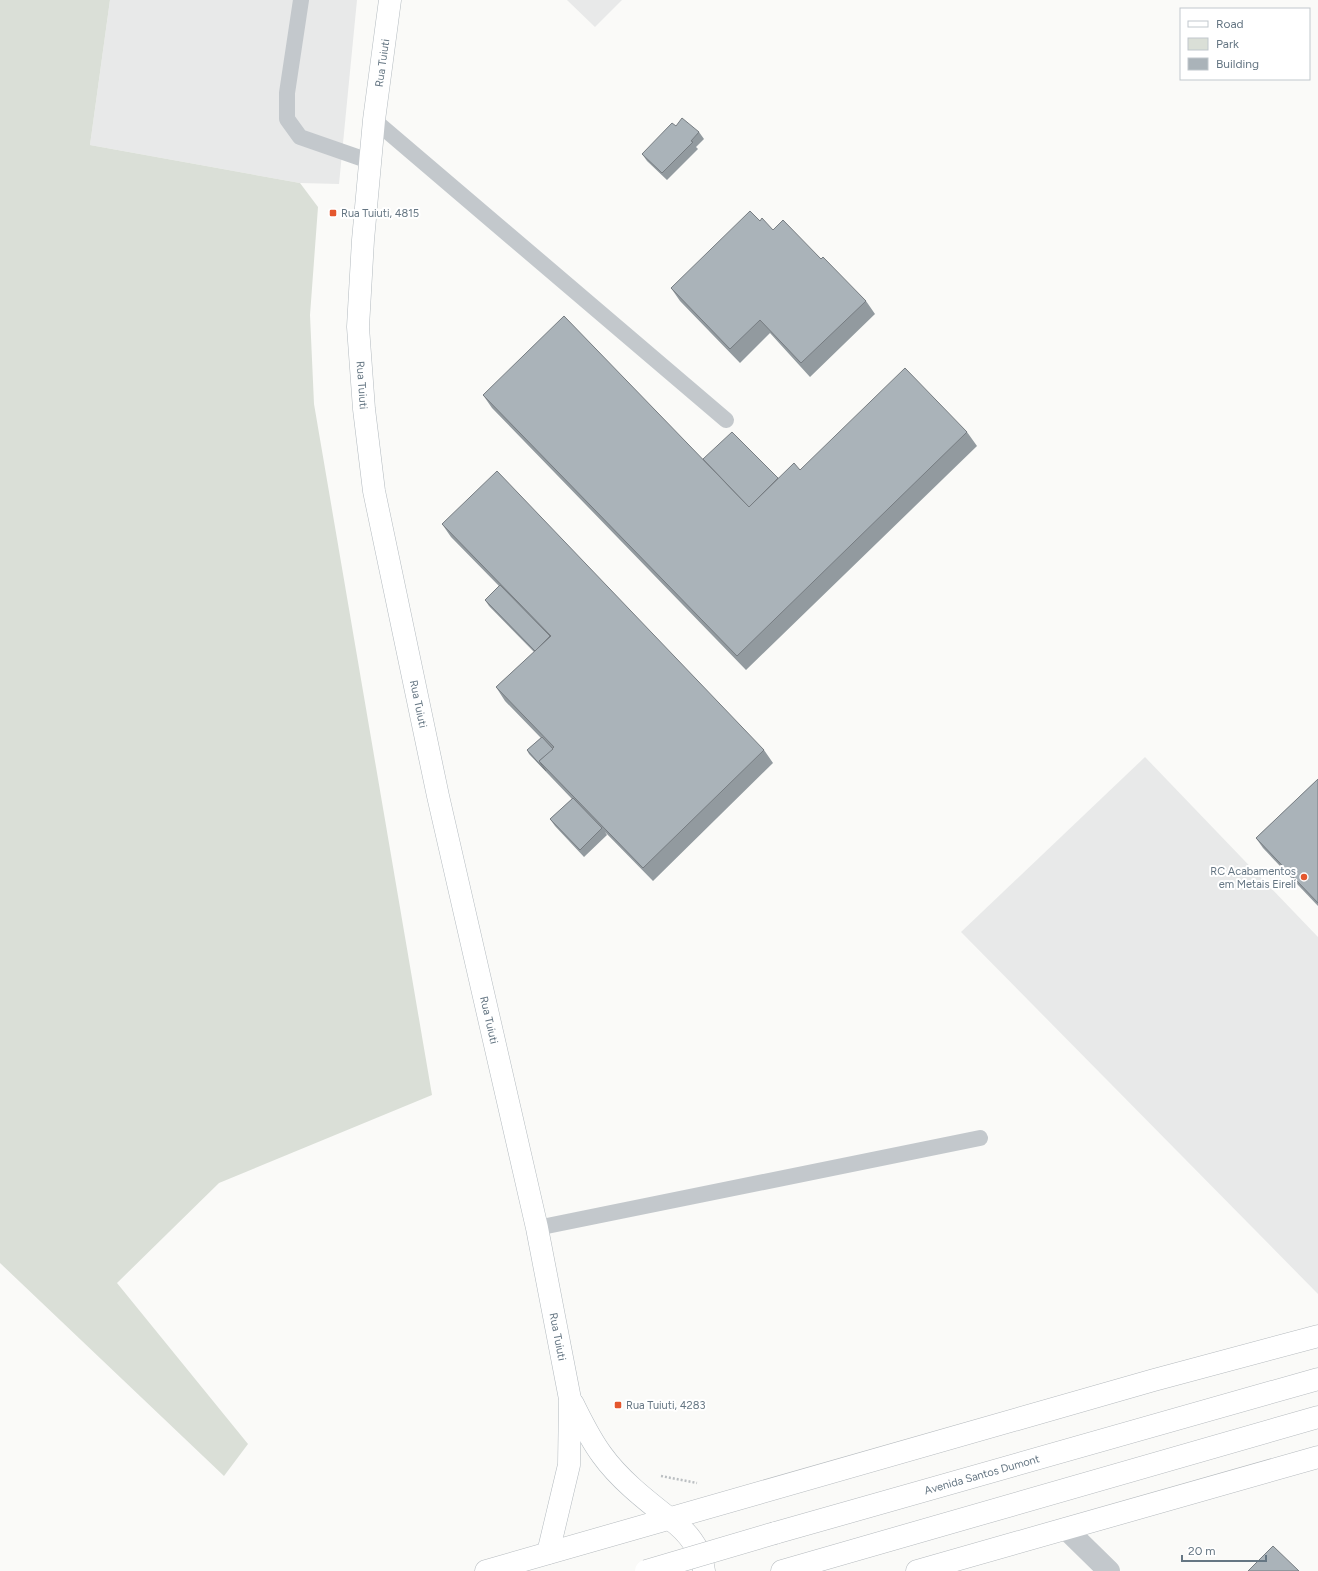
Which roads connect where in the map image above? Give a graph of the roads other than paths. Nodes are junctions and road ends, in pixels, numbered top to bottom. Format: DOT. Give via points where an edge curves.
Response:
graph roads {
  1 [pos="301,0"];
  2 [pos="390,0"];
  3 [pos="374,120"];
  4 [pos="370,161"];
  5 [pos="726,420"];
  6 [pos="980,1138"];
  7 [pos="537,1228"];
  8 [pos="1318,1336"];
  9 [pos="1318,1379"];
  10 [pos="570,1399"];
  11 [pos="1318,1417"];
  12 [pos="1318,1457"];
  13 [pos="670,1518"];
  14 [pos="1066,1529"];
  15 [pos="545,1562"];
  16 [pos="784,1570"];
  17 [pos="486,1571"];
  18 [pos="646,1571"];
  19 [pos="704,1571"];
  20 [pos="917,1571"];
  21 [pos="1109,1571"];
  1 -- 4 [label="lane" via="288,93 288,119 300,137"];
  2 -- 3 [label="main road, Rua Tuiuti"];
  3 -- 4 [label="main road, Rua Tuiuti"];
  3 -- 5 [label="lane"];
  4 -- 7 [label="main road, Rua Tuiuti" via="358,327 374,492 438,796"];
  6 -- 7 [label="lane"];
  7 -- 10 [label="main road, Rua Tuiuti"];
  8 -- 13 [label="main road"];
  9 -- 18 [label="main road, Avenida Santos Dumont, bridge"];
  10 -- 13 [label="main road, Rua Tuiuti" via="603,1457 639,1495"];
  10 -- 15 [label="main road, Rua Tuiuti" via="569,1465"];
  11 -- 16 [label="main road"];
  12 -- 14 [label="main road"];
  13 -- 15 [label="main road"];
  13 -- 19 [label="main road, Rua Tuiuti" via="695,1544"];
  14 -- 20 [label="main road"];
  14 -- 21 [label="street"];
  15 -- 17 [label="main road"];
}
